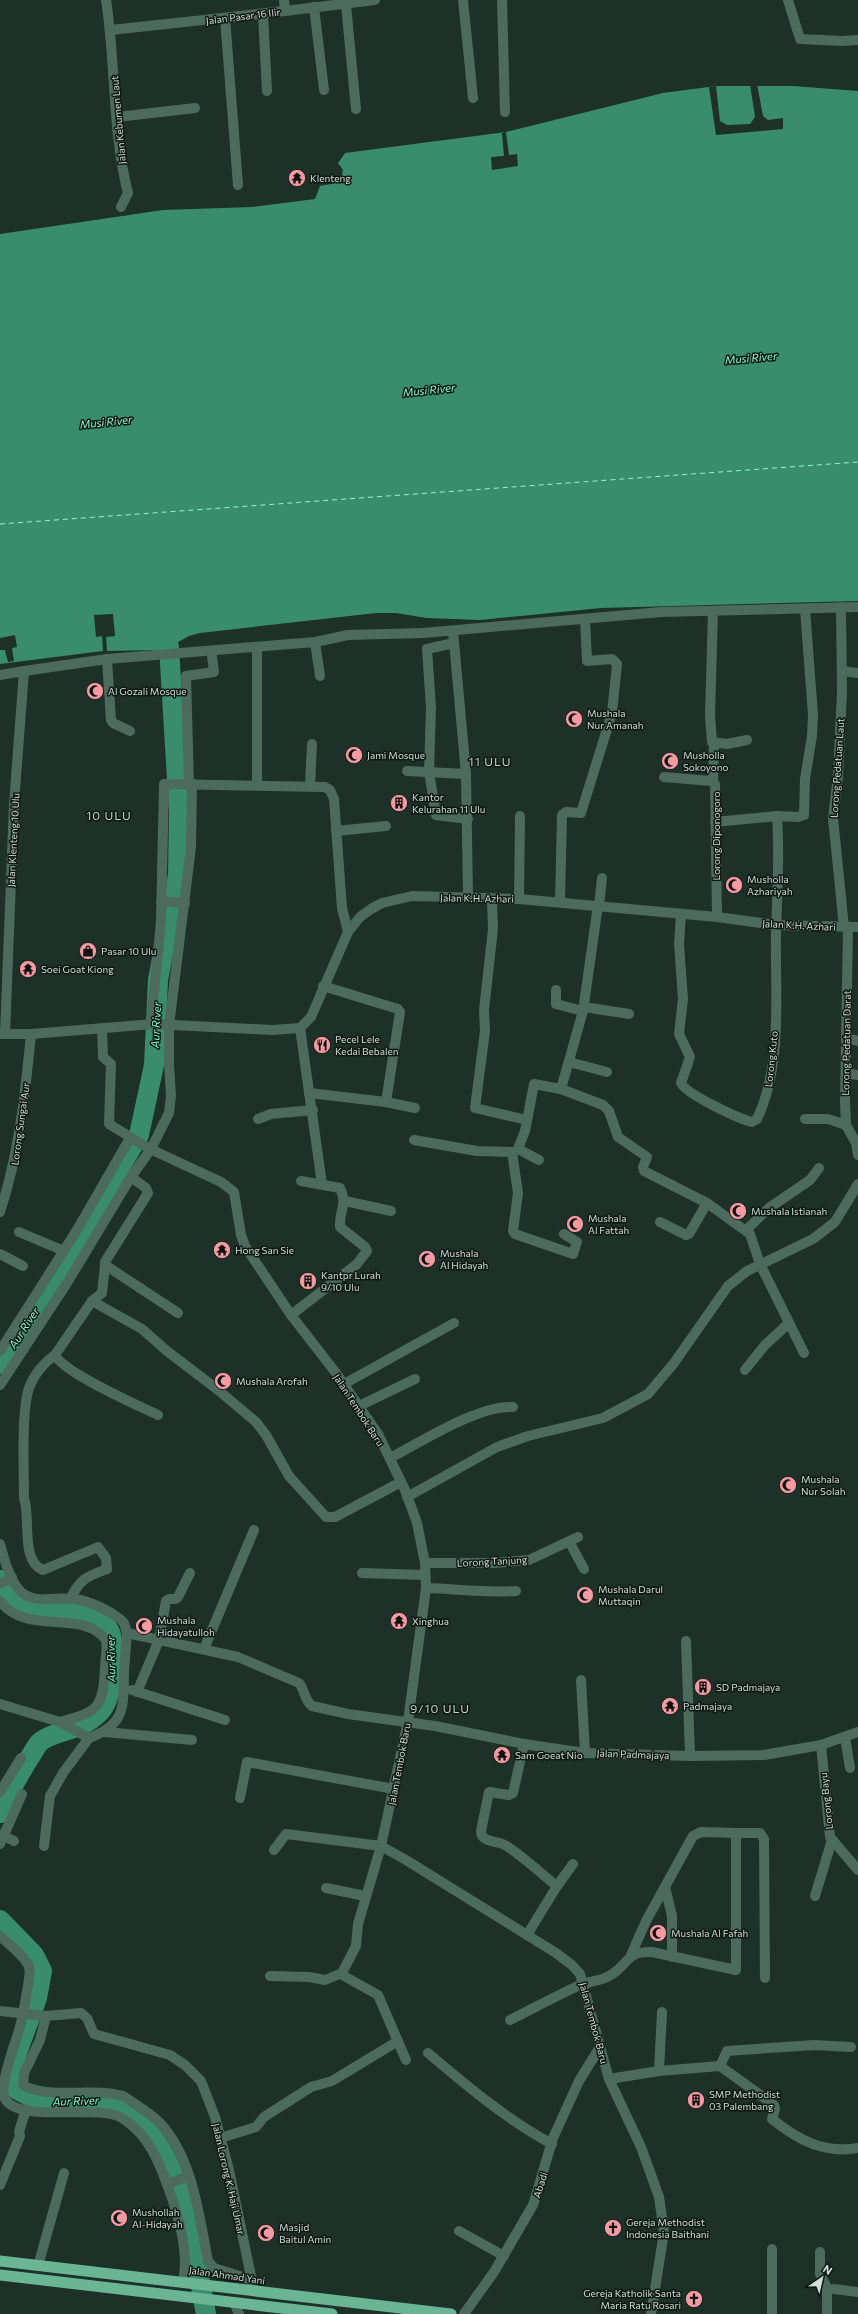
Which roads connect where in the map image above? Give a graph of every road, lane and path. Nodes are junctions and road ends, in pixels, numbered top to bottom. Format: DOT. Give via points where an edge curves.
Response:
graph roads {
  1 [pos="106,0"];
  2 [pos="284,0"];
  3 [pos="375,0"];
  4 [pos="463,0"];
  5 [pos="502,0"];
  6 [pos="788,0"];
  7 [pos="346,5"];
  8 [pos="314,7"];
  9 [pos="285,10"];
  10 [pos="263,14"];
  11 [pos="225,18"];
  12 [pos="111,30"];
  13 [pos="858,40"];
  14 [pos="324,90"];
  15 [pos="267,91"];
  16 [pos="473,98"];
  17 [pos="195,108"];
  18 [pos="356,109"];
  19 [pos="505,112"];
  20 [pos="117,116"];
  21 [pos="238,185"];
  22 [pos="121,207"];
  23 [pos="841,607"];
  24 [pos="858,607"];
  25 [pos="805,609"];
  26 [pos="713,612"];
  27 [pos="585,619"];
  28 [pos="453,631"];
  29 [pos="315,642"];
  30 [pos="454,643"];
  31 [pos="257,651"];
  32 [pos="212,656"];
  33 [pos="107,660"];
  34 [pos="24,671"];
  35 [pos="842,671"];
  36 [pos="858,673"];
  37 [pos="0,676"];
  38 [pos="320,676"];
  39 [pos="130,731"];
  40 [pos="747,740"];
  41 [pos="312,744"];
  42 [pos="714,744"];
  43 [pos="407,771"];
  44 [pos="434,772"];
  45 [pos="466,774"];
  46 [pos="664,777"];
  47 [pos="713,781"];
  48 [pos="188,783"];
  49 [pos="257,785"];
  50 [pos="310,786"];
  51 [pos="520,816"];
  52 [pos="777,816"];
  53 [pos="468,819"];
  54 [pos="715,822"];
  55 [pos="386,826"];
  56 [pos="336,831"];
  57 [pos="602,878"];
  58 [pos="468,897"];
  59 [pos="519,899"];
  60 [pos="492,900"];
  61 [pos="163,901"];
  62 [pos="560,902"];
  63 [pos="183,903"];
  64 [pos="598,906"];
  65 [pos="681,914"];
  66 [pos="717,917"];
  67 [pos="776,925"];
  68 [pos="850,927"];
  69 [pos="348,932"];
  70 [pos="323,986"];
  71 [pos="556,990"];
  72 [pos="847,1003"];
  73 [pos="858,1004"];
  74 [pos="584,1009"];
  75 [pos="630,1014"];
  76 [pos="152,1024"];
  77 [pos="168,1026"];
  78 [pos="300,1028"];
  79 [pos="102,1029"];
  80 [pos="3,1034"];
  81 [pos="31,1034"];
  82 [pos="846,1038"];
  83 [pos="858,1041"];
  84 [pos="569,1062"];
  85 [pos="607,1072"];
  86 [pos="846,1072"];
  87 [pos="858,1075"];
  88 [pos="561,1089"];
  89 [pos="309,1093"];
  90 [pos="386,1102"];
  91 [pos="415,1108"];
  92 [pos="313,1110"];
  93 [pos="258,1119"];
  94 [pos="804,1119"];
  95 [pos="527,1120"];
  96 [pos="846,1125"];
  97 [pos="131,1139"];
  98 [pos="414,1140"];
  99 [pos="150,1148"];
  100 [pos="515,1150"];
  101 [pos="858,1155"];
  102 [pos="538,1160"];
  103 [pos="819,1168"];
  104 [pos="131,1177"];
  105 [pos="300,1181"];
  106 [pos="322,1184"];
  107 [pos="858,1184"];
  108 [pos="345,1201"];
  109 [pos="707,1203"];
  110 [pos="391,1211"];
  111 [pos="0,1212"];
  112 [pos="660,1222"];
  113 [pos="746,1230"];
  114 [pos="19,1232"];
  115 [pos="564,1234"];
  116 [pos="64,1251"];
  117 [pos="0,1254"];
  118 [pos="761,1264"];
  119 [pos="105,1265"];
  120 [pos="22,1266"];
  121 [pos="92,1301"];
  122 [pos="178,1313"];
  123 [pos="294,1313"];
  124 [pos="789,1322"];
  125 [pos="454,1323"];
  126 [pos="0,1351"];
  127 [pos="804,1353"];
  128 [pos="55,1355"];
  129 [pos="745,1370"];
  130 [pos="415,1379"];
  131 [pos="347,1382"];
  132 [pos="0,1385"];
  133 [pos="359,1406"];
  134 [pos="513,1407"];
  135 [pos="158,1415"];
  136 [pos="390,1458"];
  137 [pos="401,1482"];
  138 [pos="407,1497"];
  139 [pos="254,1530"];
  140 [pos="0,1544"];
  141 [pos="424,1563"];
  142 [pos="584,1569"];
  143 [pos="190,1573"];
  144 [pos="362,1573"];
  145 [pos="425,1575"];
  146 [pos="7,1580"];
  147 [pos="426,1588"];
  148 [pos="516,1591"];
  149 [pos="70,1599"];
  150 [pos="0,1601"];
  151 [pos="127,1633"];
  152 [pos="159,1640"];
  153 [pos="686,1641"];
  154 [pos="204,1649"];
  155 [pos="581,1680"];
  156 [pos="125,1688"];
  157 [pos="137,1692"];
  158 [pos="0,1704"];
  159 [pos="225,1720"];
  160 [pos="408,1722"];
  161 [pos="62,1723"];
  162 [pos="105,1732"];
  163 [pos="858,1732"];
  164 [pos="85,1736"];
  165 [pos="844,1737"];
  166 [pos="192,1740"];
  167 [pos="524,1744"];
  168 [pos="821,1745"];
  169 [pos="584,1753"];
  170 [pos="690,1756"];
  171 [pos="21,1758"];
  172 [pos="850,1768"];
  173 [pos="394,1789"];
  174 [pos="0,1792"];
  175 [pos="22,1794"];
  176 [pos="240,1798"];
  177 [pos="736,1833"];
  178 [pos="1,1838"];
  179 [pos="832,1840"];
  180 [pos="14,1841"];
  181 [pos="44,1846"];
  182 [pos="381,1846"];
  183 [pos="274,1850"];
  184 [pos="573,1864"];
  185 [pos="858,1870"];
  186 [pos="557,1886"];
  187 [pos="665,1887"];
  188 [pos="326,1888"];
  189 [pos="365,1896"];
  190 [pos="816,1896"];
  191 [pos="527,1935"];
  192 [pos="0,1936"];
  193 [pos="631,1955"];
  194 [pos="672,1958"];
  195 [pos="342,1973"];
  196 [pos="270,1976"];
  197 [pos="765,1978"];
  198 [pos="584,1984"];
  199 [pos="0,2011"];
  200 [pos="662,2012"];
  201 [pos="24,2015"];
  202 [pos="44,2016"];
  203 [pos="510,2020"];
  204 [pos="398,2041"];
  205 [pos="600,2047"];
  206 [pos="851,2047"];
  207 [pos="428,2052"];
  208 [pos="406,2060"];
  209 [pos="720,2066"];
  210 [pos="659,2071"];
  211 [pos="609,2079"];
  212 [pos="26,2110"];
  213 [pos="220,2138"];
  214 [pos="552,2144"];
  215 [pos="858,2148"];
  216 [pos="64,2173"];
  217 [pos="187,2176"];
  218 [pos="170,2183"];
  219 [pos="0,2185"];
  220 [pos="459,2231"];
  221 [pos="772,2249"];
  222 [pos="820,2252"];
  223 [pos="504,2256"];
  224 [pos="0,2261"];
  225 [pos="38,2266"];
  226 [pos="0,2275"];
  227 [pos="184,2281"];
  228 [pos="253,2285"];
  229 [pos="834,2289"];
  230 [pos="858,2292"];
  231 [pos="229,2301"];
  232 [pos="240,2314"];
  233 [pos="332,2314"];
  234 [pos="451,2314"];
  235 [pos="464,2314"];
  236 [pos="651,2314"];
  237 [pos="772,2314"];
  238 [pos="827,2314"];
  1 -- 12 [label="street, Jalan Kebumen Laut"];
  2 -- 9 [label="street"];
  3 -- 7 [label="street, Jalan Pasar 16 Ilir"];
  4 -- 16 [label="street"];
  5 -- 19 [label="street"];
  6 -- 13 [label="street" via="800,39"];
  7 -- 8 [label="street, Jalan Pasar 16 Ilir"];
  7 -- 18 [label="street"];
  8 -- 9 [label="street, Jalan Pasar 16 Ilir"];
  8 -- 14 [label="street"];
  9 -- 10 [label="street, Jalan Pasar 16 Ilir"];
  10 -- 11 [label="street, Jalan Pasar 16 Ilir"];
  10 -- 15 [label="street"];
  11 -- 12 [label="street, Jalan Pasar 16 Ilir"];
  11 -- 21 [label="street"];
  12 -- 20 [label="street, Jalan Kebumen Laut"];
  17 -- 20 [label="street"];
  20 -- 22 [label="street, Jalan Kebumen Laut" via="121,165 128,193"];
  23 -- 24 [label="street"];
  23 -- 25 [label="street"];
  23 -- 35 [label="street, Lorong Pedatuan Laut"];
  25 -- 26 [label="street"];
  25 -- 52 [label="street" via="813,715 804,810 802,817"];
  26 -- 27 [label="street" via="662,612"];
  26 -- 42 [label="street" via="710,716 711,739"];
  27 -- 28 [label="street"];
  27 -- 62 [label="street" via="587,661 612,659 616,664 613,706 581,813 566,812 562,815"];
  28 -- 29 [label="street" via="348,635"];
  28 -- 30 [label="street"];
  29 -- 33 [label="street"];
  29 -- 38 [label="street"];
  30 -- 44 [label="street" via="426,649 432,708"];
  30 -- 45 [label="street"];
  31 -- 49 [label="street"];
  32 -- 48 [label="street" via="214,672 186,676"];
  33 -- 34 [label="street"];
  33 -- 39 [label="street" via="111,720"];
  34 -- 37 [label="street"];
  34 -- 80 [label="street, Jalan Klenteng 10 Ulu" via="14,804"];
  35 -- 36 [label="street"];
  35 -- 68 [label="street, Lorong Pedatuan Laut" via="838,776 833,818"];
  40 -- 42 [label="street"];
  41 -- 50 [label="street"];
  42 -- 47 [label="street"];
  43 -- 44 [label="street"];
  44 -- 45 [label="street"];
  44 -- 53 [label="street" via="436,815"];
  45 -- 53 [label="street"];
  46 -- 47 [label="street, Lorong Diponogoro"];
  47 -- 54 [label="street, Lorong Diponogoro"];
  48 -- 49 [label="street"];
  48 -- 61 [label="street" via="162,786"];
  48 -- 63 [label="street" via="191,847"];
  49 -- 50 [label="street"];
  50 -- 56 [label="street" via="330,790 334,799"];
  51 -- 59 [label="street"];
  52 -- 54 [label="street"];
  52 -- 67 [label="street" via="780,856"];
  53 -- 58 [label="street"];
  54 -- 66 [label="street, Lorong Diponogoro"];
  55 -- 56 [label="street"];
  56 -- 69 [label="street" via="342,908"];
  57 -- 64 [label="street"];
  58 -- 60 [label="street, Jalan K.H. Azhari"];
  58 -- 69 [label="street, Jalan K.H. Azhari" via="448,899 412,896 382,903 360,917"];
  59 -- 60 [label="street, Jalan K.H. Azhari"];
  59 -- 62 [label="street, Jalan K.H. Azhari"];
  60 -- 95 [label="street" via="493,929 484,1010 485,1031 475,1108"];
  61 -- 63 [label="street"];
  61 -- 76 [label="street"];
  62 -- 64 [label="street, Jalan K.H. Azhari"];
  63 -- 77 [label="street"];
  64 -- 65 [label="street, Jalan K.H. Azhari"];
  64 -- 74 [label="street"];
  65 -- 66 [label="street, Jalan K.H. Azhari"];
  65 -- 67 [label="street, Lorong Kuto" via="679,944 683,999 679,1034 690,1056 682,1086 702,1099 752,1122 757,1119 770,1085 774,1033"];
  66 -- 67 [label="street, Jalan K.H. Azhari"];
  67 -- 68 [label="street, Jalan K.H. Azhari"];
  68 -- 72 [label="street, Lorong Pedatuan Darat"];
  69 -- 70 [label="street, Jalan K.H. Azhari"];
  70 -- 78 [label="street, Jalan K.H. Azhari" via="310,1017"];
  70 -- 90 [label="street" via="394,1007 400,1012"];
  71 -- 74 [label="street" via="556,1004"];
  72 -- 73 [label="street"];
  72 -- 82 [label="street, Lorong Pedatuan Darat"];
  74 -- 75 [label="street"];
  74 -- 84 [label="street"];
  76 -- 77 [label="street"];
  76 -- 79 [label="street"];
  77 -- 78 [label="street" via="272,1030"];
  77 -- 99 [label="street" via="171,1103 169,1113"];
  78 -- 89 [label="street"];
  79 -- 81 [label="street"];
  79 -- 97 [label="street" via="103,1057 111,1064 109,1124"];
  80 -- 81 [label="street"];
  81 -- 111 [label="street, Lorong Sungai Aur" via="24,1107 16,1155"];
  82 -- 83 [label="street"];
  82 -- 86 [label="street, Lorong Pedatuan Darat"];
  84 -- 85 [label="street"];
  84 -- 88 [label="street"];
  86 -- 87 [label="street"];
  86 -- 96 [label="street, Lorong Pedatuan Darat"];
  88 -- 95 [label="street" via="534,1084"];
  88 -- 109 [label="street" via="607,1108 618,1138 647,1158 644,1171"];
  89 -- 90 [label="street"];
  89 -- 92 [label="street"];
  90 -- 91 [label="street"];
  92 -- 93 [label="street" via="270,1114"];
  92 -- 106 [label="street"];
  94 -- 96 [label="street" via="828,1119"];
  95 -- 100 [label="street"];
  96 -- 101 [label="street, Lorong Pedatuan Darat" via="855,1139"];
  97 -- 99 [label="street"];
  97 -- 116 [label="street"];
  98 -- 100 [label="street" via="477,1151"];
  99 -- 104 [label="street"];
  99 -- 123 [label="street, Jalan Tembok Baru" via="221,1182 234,1192 245,1246"];
  100 -- 102 [label="street"];
  100 -- 115 [label="street" via="518,1193 514,1233 573,1254 577,1242"];
  103 -- 113 [label="street" via="810,1180 769,1208"];
  104 -- 119 [label="street" via="146,1188 148,1193"];
  104 -- 132 [label="street" via="67,1283"];
  105 -- 106 [label="street"];
  106 -- 108 [label="street" via="340,1188"];
  107 -- 118 [label="street" via="835,1222 813,1239"];
  108 -- 110 [label="street"];
  108 -- 123 [label="street" via="340,1227 365,1246 367,1254"];
  109 -- 112 [label="street" via="689,1234 686,1235"];
  109 -- 113 [label="street"];
  113 -- 118 [label="street" via="754,1240"];
  114 -- 116 [label="street"];
  116 -- 126 [label="street"];
  117 -- 120 [label="street"];
  118 -- 124 [label="street"];
  118 -- 138 [label="street" via="728,1286 674,1363 648,1394 603,1418 528,1436 497,1447"];
  119 -- 121 [label="street" via="102,1293"];
  119 -- 122 [label="street"];
  121 -- 128 [label="street"];
  121 -- 137 [label="street" via="142,1329 167,1352 256,1422 289,1476 326,1518"];
  123 -- 131 [label="street, Jalan Tembok Baru"];
  124 -- 127 [label="street"];
  124 -- 129 [label="street" via="765,1345"];
  125 -- 131 [label="street"];
  128 -- 135 [label="street" via="58,1360 85,1378"];
  128 -- 149 [label="street" via="43,1364 29,1387 25,1415 24,1498 28,1508 27,1547 39,1569 43,1570 98,1547 106,1558 107,1570 85,1577"];
  130 -- 133 [label="street"];
  131 -- 133 [label="street, Jalan Tembok Baru"];
  133 -- 136 [label="street, Jalan Tembok Baru"];
  134 -- 136 [label="street" via="485,1411"];
  136 -- 137 [label="street, Jalan Tembok Baru"];
  137 -- 138 [label="street, Jalan Tembok Baru"];
  138 -- 141 [label="street, Jalan Tembok Baru" via="416,1523"];
  139 -- 154 [label="street"];
  140 -- 146 [label="street"];
  141 -- 142 [label="street, Lorong Tanjung" via="529,1560 574,1540"];
  141 -- 145 [label="street, Jalan Tembok Baru"];
  143 -- 152 [label="street" via="178,1597 169,1598 166,1602"];
  144 -- 145 [label="street"];
  145 -- 147 [label="street, Jalan Tembok Baru"];
  146 -- 149 [label="street" via="34,1598"];
  147 -- 148 [label="street" via="476,1589 486,1593"];
  147 -- 160 [label="street, Jalan Tembok Baru"];
  149 -- 151 [label="street" via="83,1601 114,1614 124,1623"];
  150 -- 161 [label="street" via="16,1615 35,1622 82,1625 97,1631 106,1640 102,1697 95,1708 87,1714"];
  151 -- 152 [label="street, Jalan Padmajaya"];
  151 -- 156 [label="street"];
  152 -- 154 [label="street, Jalan Padmajaya"];
  152 -- 157 [label="street"];
  153 -- 170 [label="street"];
  154 -- 160 [label="street, Jalan Padmajaya" via="255,1663 298,1683 312,1706"];
  155 -- 169 [label="street"];
  156 -- 157 [label="street"];
  156 -- 162 [label="street" via="123,1706 117,1719"];
  157 -- 159 [label="street"];
  158 -- 161 [label="street"];
  160 -- 167 [label="street, Jalan Padmajaya"];
  160 -- 173 [label="street, Jalan Tembok Baru"];
  161 -- 164 [label="street"];
  162 -- 164 [label="street"];
  162 -- 166 [label="street"];
  163 -- 165 [label="street, Jalan Padmajaya"];
  164 -- 181 [label="street" via="50,1796"];
  165 -- 168 [label="street, Jalan Padmajaya"];
  165 -- 172 [label="street"];
  167 -- 169 [label="street, Jalan Padmajaya"];
  167 -- 186 [label="street" via="513,1793 509,1795 489,1792 481,1836 484,1840 504,1845"];
  168 -- 170 [label="street, Jalan Padmajaya" via="764,1755"];
  168 -- 179 [label="street, Lorong Bayu"];
  169 -- 170 [label="street, Jalan Padmajaya"];
  171 -- 174 [label="street"];
  173 -- 176 [label="street" via="247,1762"];
  173 -- 182 [label="street, Jalan Tembok Baru"];
  175 -- 178 [label="street"];
  177 -- 187 [label="street" via="696,1834"];
  177 -- 194 [label="street" via="736,1970"];
  177 -- 197 [label="street" via="760,1833 764,1839"];
  178 -- 180 [label="street"];
  179 -- 185 [label="street, Lorong Bayu"];
  179 -- 190 [label="street"];
  182 -- 183 [label="street" via="286,1834"];
  182 -- 189 [label="street"];
  182 -- 191 [label="street, Jalan Tembok Baru"];
  184 -- 186 [label="street"];
  186 -- 191 [label="street"];
  187 -- 193 [label="street"];
  187 -- 194 [label="street" via="672,1916"];
  188 -- 189 [label="street"];
  189 -- 195 [label="street" via="356,1946"];
  191 -- 198 [label="street, Jalan Tembok Baru" via="572,1965"];
  192 -- 201 [label="street" via="28,1966 30,1974"];
  193 -- 194 [label="street" via="652,1952"];
  193 -- 198 [label="street" via="620,1969 608,1977"];
  195 -- 196 [label="street" via="325,1980"];
  195 -- 204 [label="street" via="378,1995"];
  198 -- 203 [label="street"];
  198 -- 205 [label="street, Jalan Tembok Baru"];
  199 -- 201 [label="street"];
  200 -- 210 [label="street"];
  201 -- 202 [label="street"];
  201 -- 212 [label="street" via="7,2068 3,2093 7,2101"];
  202 -- 213 [label="street, Jalan Lorong K. Haji Umar" via="81,2013 85,2015 94,2034 155,2050 185,2065 200,2081"];
  202 -- 217 [label="street" via="40,2040 24,2073 23,2085 50,2091 101,2091 123,2096 159,2122 168,2132 177,2146"];
  204 -- 208 [label="street"];
  204 -- 213 [label="street" via="332,2081 311,2087 264,2117 256,2127"];
  205 -- 211 [label="street, Jalan Tembok Baru"];
  205 -- 214 [label="street, Abadi" via="579,2081"];
  206 -- 209 [label="street" via="814,2045 727,2051"];
  207 -- 214 [label="street" via="520,2127"];
  209 -- 210 [label="street"];
  209 -- 215 [label="street" via="774,2105 772,2118 799,2138 825,2149"];
  210 -- 211 [label="street"];
  211 -- 236 [label="street, Jalan Tembok Baru" via="641,2147 659,2197 663,2217 664,2232"];
  212 -- 218 [label="street" via="47,2114 105,2112 121,2117 150,2145"];
  212 -- 219 [label="street" via="20,2136"];
  213 -- 228 [label="street, Jalan Lorong K. Haji Umar"];
  214 -- 223 [label="street, Abadi" via="533,2205"];
  216 -- 225 [label="street"];
  217 -- 218 [label="street"];
  217 -- 228 [label="street" via="208,2261 214,2268"];
  218 -- 227 [label="street" via="184,2249"];
  220 -- 223 [label="street"];
  221 -- 237 [label="street"];
  222 -- 238 [label="street" via="820,2274 827,2288"];
  223 -- 235 [label="street, Abadi"];
  224 -- 225 [label="highway, Jalan Ahmad Yani"];
  225 -- 227 [label="highway, Jalan Ahmad Yani"];
  226 -- 231 [label="highway"];
  227 -- 228 [label="highway, Jalan Ahmad Yani"];
  228 -- 234 [label="highway, Jalan Ahmad Yani"];
  229 -- 230 [label="street"];
  231 -- 232 [label="street"];
  231 -- 233 [label="highway"];
}
